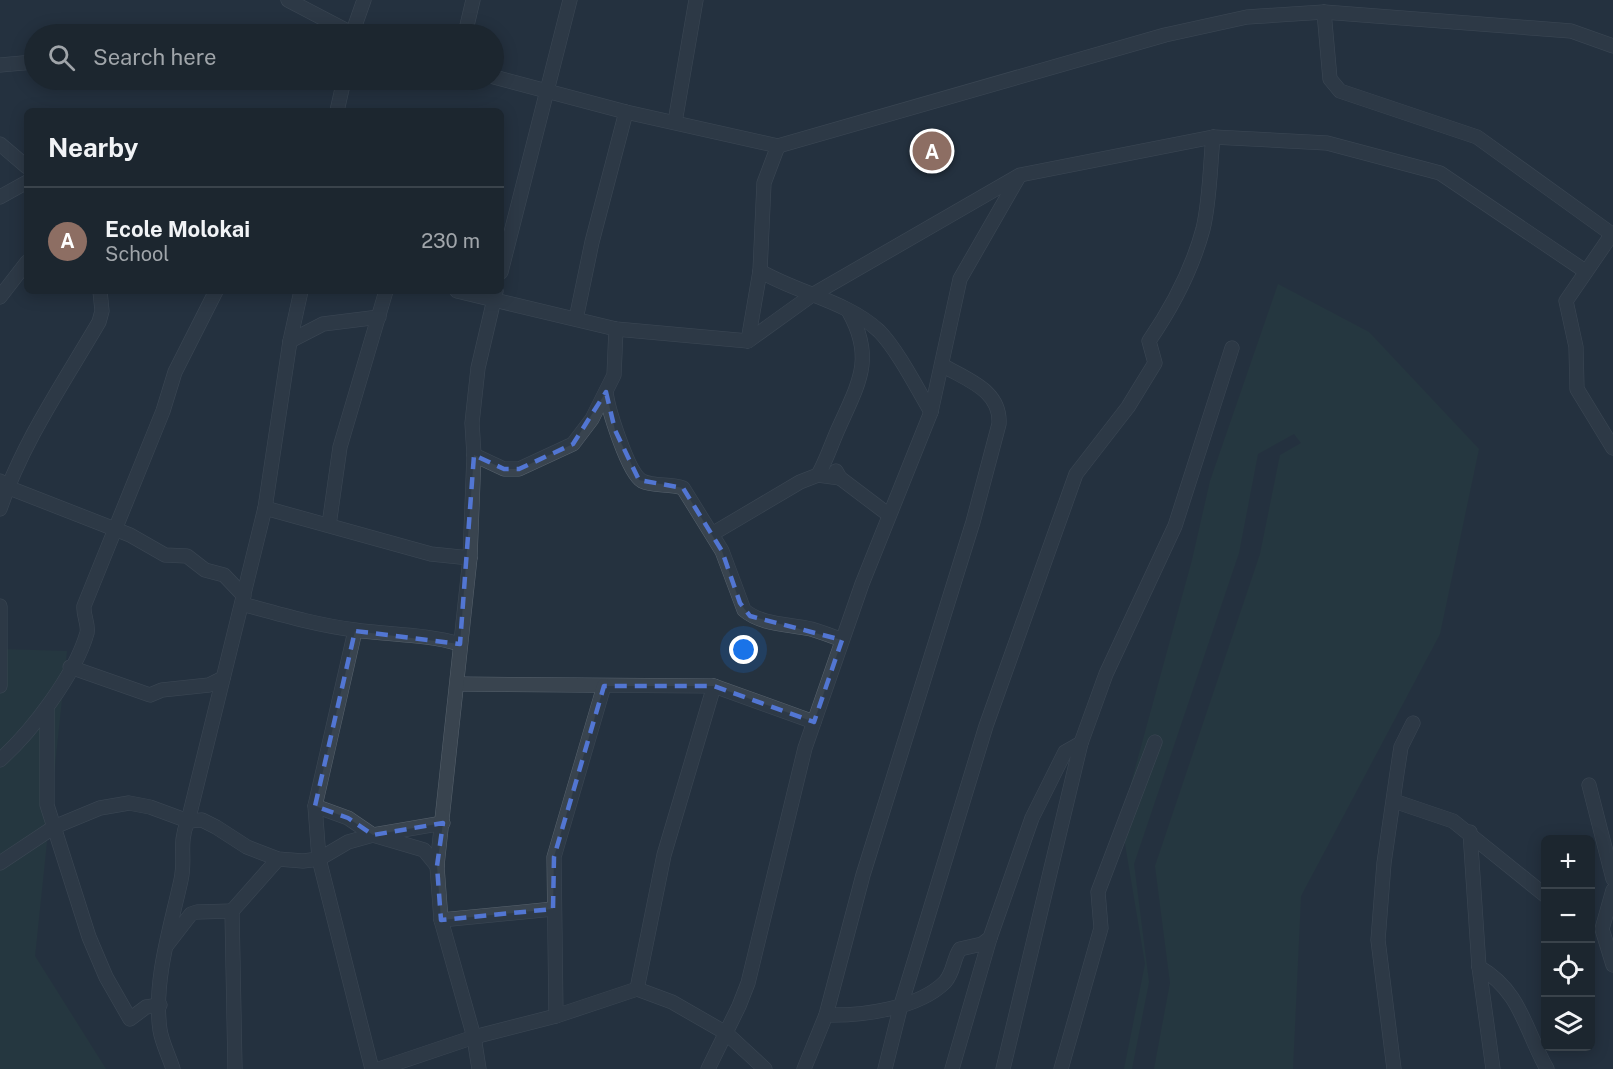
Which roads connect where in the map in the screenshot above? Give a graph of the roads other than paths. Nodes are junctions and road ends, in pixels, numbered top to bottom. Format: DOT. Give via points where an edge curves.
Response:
graph roads {
  1 [pos="288,0"];
  2 [pos="364,0"];
  3 [pos="473,0"];
  4 [pos="570,0"];
  5 [pos="696,0"];
  6 [pos="1324,12"];
  7 [pos="333,24"];
  8 [pos="356,24"];
  9 [pos="467,24"];
  10 [pos="1613,46"];
  11 [pos="24,63"];
  12 [pos="0,64"];
  13 [pos="504,80"];
  14 [pos="342,90"];
  15 [pos="545,92"];
  16 [pos="338,108"];
  17 [pos="626,112"];
  18 [pos="675,122"];
  19 [pos="1213,137"];
  20 [pos="0,144"];
  21 [pos="778,146"];
  22 [pos="24,164"];
  23 [pos="1020,175"];
  24 [pos="24,184"];
  25 [pos="0,197"];
  26 [pos="1613,235"];
  27 [pos="504,260"];
  28 [pos="24,266"];
  29 [pos="1585,271"];
  30 [pos="760,272"];
  31 [pos="100,294"];
  32 [pos="214,294"];
  33 [pos="300,294"];
  34 [pos="385,294"];
  35 [pos="480,294"];
  36 [pos="812,295"];
  37 [pos="495,296"];
  38 [pos="0,297"];
  39 [pos="849,312"];
  40 [pos="379,317"];
  41 [pos="576,319"];
  42 [pos="616,329"];
  43 [pos="290,341"];
  44 [pos="748,341"];
  45 [pos="1232,348"];
  46 [pos="942,365"];
  47 [pos="606,392"];
  48 [pos="931,412"];
  49 [pos="1613,448"];
  50 [pos="830,454"];
  51 [pos="474,455"];
  52 [pos="818,475"];
  53 [pos="840,478"];
  54 [pos="4,484"];
  55 [pos="265,508"];
  56 [pos="0,509"];
  57 [pos="889,515"];
  58 [pos="329,525"];
  59 [pos="114,531"];
  60 [pos="712,534"];
  61 [pos="470,558"];
  62 [pos="243,600"];
  63 [pos="0,606"];
  64 [pos="355,631"];
  65 [pos="842,640"];
  66 [pos="460,644"];
  67 [pos="70,667"];
  68 [pos="223,678"];
  69 [pos="458,684"];
  70 [pos="0,686"];
  71 [pos="604,686"];
  72 [pos="714,686"];
  73 [pos="47,710"];
  74 [pos="814,722"];
  75 [pos="1413,723"];
  76 [pos="1155,742"];
  77 [pos="1081,743"];
  78 [pos="0,760"];
  79 [pos="1589,785"];
  80 [pos="1394,801"];
  81 [pos="315,806"];
  82 [pos="188,821"];
  83 [pos="443,823"];
  84 [pos="54,827"];
  85 [pos="1470,832"];
  86 [pos="373,835"];
  87 [pos="279,859"];
  88 [pos="319,859"];
  89 [pos="0,863"];
  90 [pos="437,866"];
  91 [pos="1613,879"];
  92 [pos="1613,890"];
  93 [pos="1541,893"];
  94 [pos="553,909"];
  95 [pos="232,911"];
  96 [pos="441,920"];
  97 [pos="1596,926"];
  98 [pos="990,938"];
  99 [pos="164,949"];
  100 [pos="1613,965"];
  101 [pos="1479,967"];
  102 [pos="637,989"];
  103 [pos="160,1005"];
  104 [pos="901,1005"];
  105 [pos="826,1015"];
  106 [pos="556,1016"];
  107 [pos="726,1033"];
  108 [pos="474,1037"];
  109 [pos="173,1069"];
  110 [pos="234,1069"];
  111 [pos="372,1069"];
  112 [pos="379,1069"];
  113 [pos="479,1069"];
  114 [pos="708,1069"];
  115 [pos="765,1069"];
  116 [pos="804,1069"];
  117 [pos="885,1069"];
  118 [pos="952,1069"];
  119 [pos="1003,1069"];
  120 [pos="1061,1069"];
  121 [pos="1394,1069"];
  122 [pos="1493,1069"];
  123 [pos="1547,1069"];
  1 -- 7 [label="street"];
  2 -- 8 [label="street"];
  3 -- 9 [label="street"];
  4 -- 15 [label="street"];
  5 -- 18 [label="street"];
  6 -- 10 [label="street" via="1571,31"];
  6 -- 21 [label="street" via="1247,17 1166,35"];
  6 -- 26 [label="street" via="1330,79 1340,91 1477,137"];
  11 -- 12 [label="street"];
  13 -- 15 [label="street"];
  14 -- 16 [label="street"];
  15 -- 17 [label="street"];
  15 -- 27 [label="street"];
  17 -- 18 [label="street"];
  17 -- 41 [label="street"];
  18 -- 21 [label="street"];
  19 -- 23 [label="street"];
  19 -- 29 [label="street" via="1327,143 1440,173"];
  19 -- 104 [label="street" via="1203,228 1190,270 1171,309 1149,341 1155,363 1076,474 986,726"];
  20 -- 22 [label="street"];
  21 -- 30 [label="street" via="764,183"];
  23 -- 36 [label="street"];
  23 -- 46 [label="street" via="960,279"];
  24 -- 25 [label="street"];
  26 -- 29 [label="street"];
  28 -- 38 [label="street"];
  29 -- 49 [label="street" via="1566,302 1576,347 1576,385"];
  30 -- 36 [label="street"];
  30 -- 44 [label="street"];
  31 -- 54 [label="street" via="99,322"];
  32 -- 59 [label="street" via="175,372"];
  33 -- 43 [label="street"];
  34 -- 40 [label="street"];
  35 -- 37 [label="street"];
  36 -- 39 [label="street"];
  36 -- 44 [label="street"];
  37 -- 41 [label="street"];
  37 -- 51 [label="street" via="478,368 472,423"];
  39 -- 48 [label="street" via="880,332"];
  39 -- 50 [label="street" via="861,336 864,362"];
  40 -- 43 [label="street" via="323,324"];
  40 -- 58 [label="street" via="340,447"];
  41 -- 42 [label="street"];
  42 -- 44 [label="street"];
  42 -- 47 [label="street" via="616,364"];
  43 -- 55 [label="street"];
  45 -- 77 [label="street" via="1175,526 1106,674"];
  46 -- 48 [label="street"];
  46 -- 105 [label="street" via="983,388 996,401 999,424 973,522 863,875"];
  47 -- 51 [label="street" via="573,444 526,466 504,469"];
  47 -- 60 [label="street" via="615,430 638,477 648,483 683,488"];
  48 -- 57 [label="street"];
  50 -- 52 [label="street"];
  50 -- 53 [label="street"];
  51 -- 61 [label="street"];
  52 -- 53 [label="street"];
  52 -- 60 [label="street" via="770,498"];
  53 -- 57 [label="street"];
  54 -- 56 [label="street"];
  54 -- 59 [label="street"];
  55 -- 58 [label="street"];
  55 -- 62 [label="street"];
  57 -- 65 [label="street"];
  58 -- 61 [label="street" via="431,554"];
  59 -- 62 [label="street" via="130,535 165,555 187,556 205,570 224,575"];
  59 -- 67 [label="street" via="84,606 87,632"];
  60 -- 65 [label="street" via="727,561 740,603 750,616"];
  61 -- 66 [label="street"];
  62 -- 64 [label="street" via="301,621"];
  62 -- 68 [label="street"];
  63 -- 70 [label="street"];
  64 -- 66 [label="street" via="414,634"];
  64 -- 81 [label="street"];
  65 -- 74 [label="street"];
  66 -- 69 [label="street"];
  67 -- 68 [label="street" via="150,695 209,685"];
  67 -- 73 [label="street"];
  68 -- 82 [label="street"];
  69 -- 71 [label="street"];
  69 -- 83 [label="street"];
  71 -- 72 [label="street"];
  71 -- 94 [label="street" via="554,857"];
  72 -- 74 [label="street"];
  72 -- 102 [label="street" via="664,855"];
  73 -- 78 [label="street"];
  73 -- 84 [label="street" via="47,798"];
  74 -- 107 [label="street" via="748,983"];
  75 -- 80 [label="street" via="1401,747"];
  76 -- 120 [label="street" via="1098,892 1101,928"];
  77 -- 98 [label="street" via="1065,752 1032,818"];
  77 -- 119 [label="street"];
  79 -- 91 [label="street"];
  80 -- 85 [label="street" via="1453,821"];
  80 -- 121 [label="street" via="1377,940"];
  81 -- 86 [label="street" via="348,818"];
  81 -- 88 [label="street"];
  82 -- 84 [label="street" via="129,803 100,808"];
  82 -- 87 [label="street" via="202,820 247,847"];
  82 -- 99 [label="street" via="181,845 181,879"];
  83 -- 86 [label="street"];
  83 -- 90 [label="street"];
  84 -- 89 [label="street"];
  84 -- 103 [label="street" via="89,937 127,1016 131,1020 146,1007"];
  85 -- 93 [label="street"];
  85 -- 101 [label="street"];
  86 -- 88 [label="street" via="348,842"];
  86 -- 90 [label="street" via="424,850"];
  87 -- 88 [label="street"];
  87 -- 95 [label="street"];
  88 -- 111 [label="street"];
  90 -- 96 [label="street"];
  92 -- 97 [label="street"];
  94 -- 96 [label="street"];
  94 -- 106 [label="street"];
  95 -- 99 [label="street" via="191,914"];
  95 -- 110 [label="street"];
  96 -- 108 [label="street"];
  97 -- 100 [label="street"];
  98 -- 104 [label="street" via="960,949 944,982 928,994"];
  98 -- 118 [label="street"];
  99 -- 103 [label="street"];
  101 -- 122 [label="street"];
  101 -- 123 [label="street" via="1512,994"];
  102 -- 106 [label="street"];
  102 -- 107 [label="street" via="672,1002"];
  103 -- 109 [label="street" via="161,1032"];
  104 -- 105 [label="street" via="855,1016"];
  104 -- 117 [label="street"];
  105 -- 116 [label="street"];
  106 -- 108 [label="street"];
  107 -- 114 [label="street"];
  107 -- 115 [label="street"];
  108 -- 112 [label="street"];
  108 -- 113 [label="street"];
}
